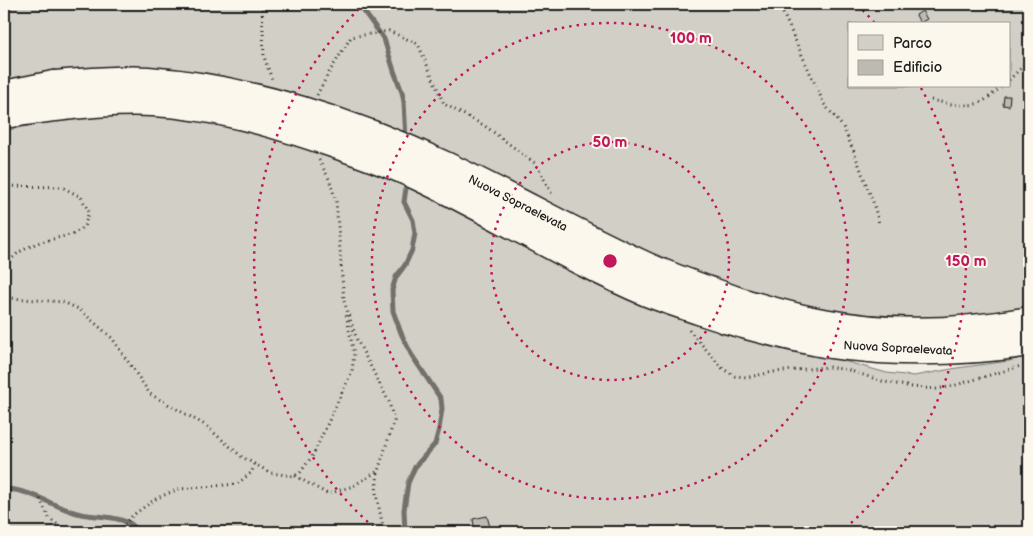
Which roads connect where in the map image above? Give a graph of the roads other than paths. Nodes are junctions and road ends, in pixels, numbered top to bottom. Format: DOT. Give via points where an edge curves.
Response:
graph roads {
  1 [pos="4,95"];
  2 [pos="54,96"];
  3 [pos="4,114"];
  4 [pos="730,309"];
  5 [pos="1029,321"];
  6 [pos="1029,342"];
  1 -- 2 [label="highway, Nuova Sopraelevata"];
  2 -- 3 [label="highway, Nuova Sopraelevata"];
  2 -- 4 [label="highway, Nuova Sopraelevata, bridge" via="99,82 147,81 222,91 330,120 444,165 562,226 687,284"];
  4 -- 5 [label="highway, Nuova Sopraelevata" via="765,310 852,328 922,332"];
  4 -- 6 [label="highway, Nuova Sopraelevata" via="760,329 853,347 960,350"];
}
